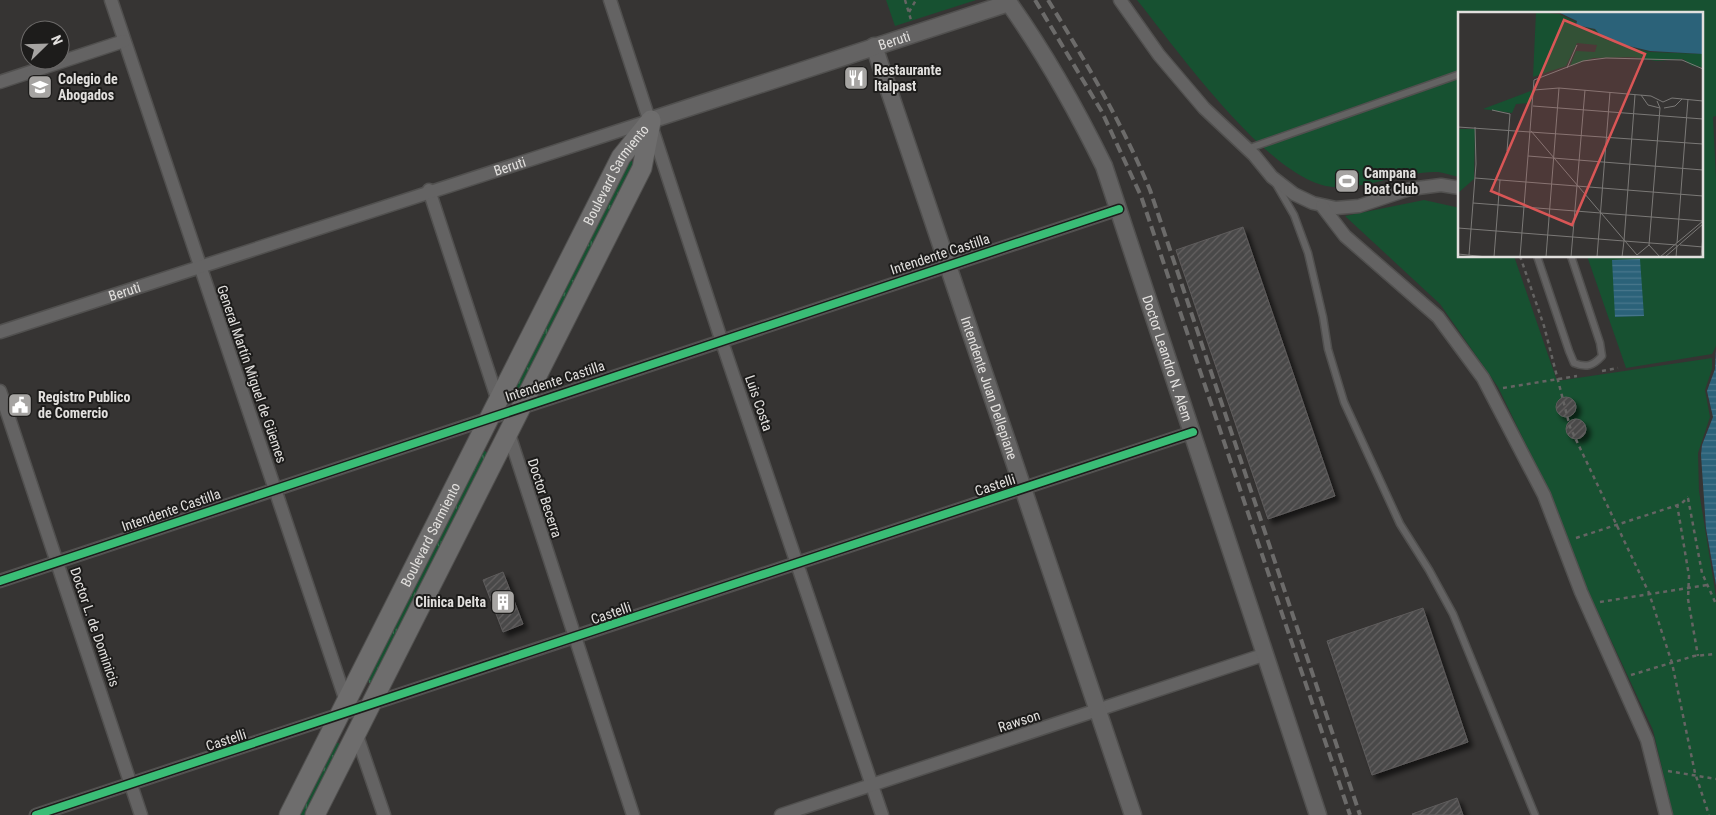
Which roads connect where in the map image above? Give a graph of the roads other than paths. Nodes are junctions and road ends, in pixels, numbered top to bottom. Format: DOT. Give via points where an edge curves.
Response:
graph roads {
  1 [pos="110,0"];
  2 [pos="610,0"];
  3 [pos="1120,0"];
  4 [pos="1014,2"];
  5 [pos="124,41"];
  6 [pos="874,46"];
  7 [pos="1458,75"];
  8 [pos="0,82"];
  9 [pos="651,120"];
  10 [pos="1247,148"];
  11 [pos="1272,177"];
  12 [pos="1458,188"];
  13 [pos="430,190"];
  14 [pos="1322,206"];
  15 [pos="1119,209"];
  16 [pos="1538,258"];
  17 [pos="1572,258"];
  18 [pos="948,265"];
  19 [pos="200,266"];
  20 [pos="0,332"];
  21 [pos="722,339"];
  22 [pos="0,391"];
  23 [pos="522,406"];
  24 [pos="497,410"];
  25 [pos="1193,432"];
  26 [pos="508,433"];
  27 [pos="1023,488"];
  28 [pos="274,489"];
  29 [pos="57,562"];
  30 [pos="797,563"];
  31 [pos="0,581"];
  32 [pos="575,638"];
  33 [pos="1266,654"];
  34 [pos="371,705"];
  35 [pos="345,710"];
  36 [pos="1098,710"];
  37 [pos="356,733"];
  38 [pos="132,784"];
  39 [pos="872,786"];
  40 [pos="36,815"];
  41 [pos="142,815"];
  42 [pos="289,815"];
  43 [pos="315,815"];
  44 [pos="384,815"];
  45 [pos="633,815"];
  46 [pos="780,815"];
  47 [pos="882,815"];
  48 [pos="1133,815"];
  49 [pos="1318,815"];
  50 [pos="1535,815"];
  51 [pos="1666,815"];
  1 -- 5 [label="street, General Martín Miguel de Güemes"];
  2 -- 9 [label="street, Luis Costa"];
  3 -- 10 [label="street" via="1159,55 1198,100"];
  4 -- 6 [label="street, Beruti"];
  4 -- 15 [label="street, Doctor Leandro N. Alem" via="1081,118 1104,166"];
  5 -- 8 [label="street"];
  5 -- 19 [label="street, General Martín Miguel de Güemes"];
  6 -- 9 [label="street, Beruti"];
  6 -- 18 [label="street, Intendente Juan Dellepiane"];
  7 -- 10 [label="lane"];
  9 -- 13 [label="street, Beruti"];
  9 -- 21 [label="street, Luis Costa"];
  9 -- 23 [label="main road, Boulevard Sarmiento" via="642,168"];
  9 -- 24 [label="main road, Boulevard Sarmiento" via="621,157"];
  10 -- 11 [label="street"];
  11 -- 14 [label="street" via="1294,194"];
  11 -- 50 [label="lane" via="1294,215 1308,253 1324,317 1328,349 1344,402 1400,524 1453,614"];
  12 -- 14 [label="street" via="1410,189 1359,206"];
  13 -- 19 [label="street, Beruti"];
  13 -- 24 [label="street, Doctor Becerra"];
  14 -- 51 [label="street" via="1345,236 1438,317 1483,378 1544,495 1586,605 1647,740"];
  15 -- 18 [label="street, Intendente Castilla"];
  15 -- 25 [label="street, Doctor Leandro N. Alem"];
  16 -- 17 [label="lane" via="1569,351 1574,363 1583,367 1595,364 1602,356"];
  18 -- 21 [label="street, Intendente Castilla"];
  18 -- 27 [label="street, Intendente Juan Dellepiane"];
  19 -- 20 [label="street, Beruti"];
  19 -- 28 [label="street, General Martín Miguel de Güemes"];
  21 -- 23 [label="street, Intendente Castilla"];
  21 -- 30 [label="street, Luis Costa"];
  22 -- 29 [label="street, Doctor L. de Dominicis"];
  23 -- 24 [label="street, Intendente Castilla"];
  23 -- 26 [label="main road, Boulevard Sarmiento"];
  24 -- 26 [label="street, Doctor Becerra"];
  24 -- 28 [label="street, Intendente Castilla"];
  24 -- 35 [label="main road, Boulevard Sarmiento"];
  25 -- 27 [label="street, Castelli"];
  25 -- 33 [label="street, Doctor Leandro N. Alem"];
  26 -- 32 [label="street, Doctor Becerra"];
  26 -- 34 [label="main road, Boulevard Sarmiento"];
  27 -- 30 [label="street, Castelli"];
  27 -- 36 [label="street, Intendente Juan Dellepiane"];
  28 -- 29 [label="street, Intendente Castilla"];
  28 -- 35 [label="street, General Martín Miguel de Güemes"];
  29 -- 31 [label="street, Intendente Castilla"];
  29 -- 38 [label="street, Doctor L. de Dominicis"];
  30 -- 32 [label="street, Castelli"];
  30 -- 39 [label="street, Luis Costa"];
  32 -- 34 [label="street, Castelli"];
  32 -- 45 [label="street, Doctor Becerra"];
  33 -- 36 [label="street, Rawson"];
  33 -- 49 [label="street, Doctor Leandro N. Alem"];
  34 -- 35 [label="street, Castelli"];
  34 -- 37 [label="main road, Boulevard Sarmiento"];
  35 -- 37 [label="street, General Martín Miguel de Güemes"];
  35 -- 38 [label="street, Castelli"];
  35 -- 42 [label="main road, Boulevard Sarmiento"];
  36 -- 39 [label="street, Rawson"];
  36 -- 48 [label="street, Intendente Juan Dellepiane"];
  37 -- 43 [label="main road, Boulevard Sarmiento"];
  37 -- 44 [label="street, General Martín Miguel de Güemes"];
  38 -- 40 [label="street, Castelli"];
  38 -- 41 [label="street, Doctor L. de Dominicis"];
  39 -- 46 [label="street, Rawson"];
  39 -- 47 [label="street, Luis Costa"];
}
